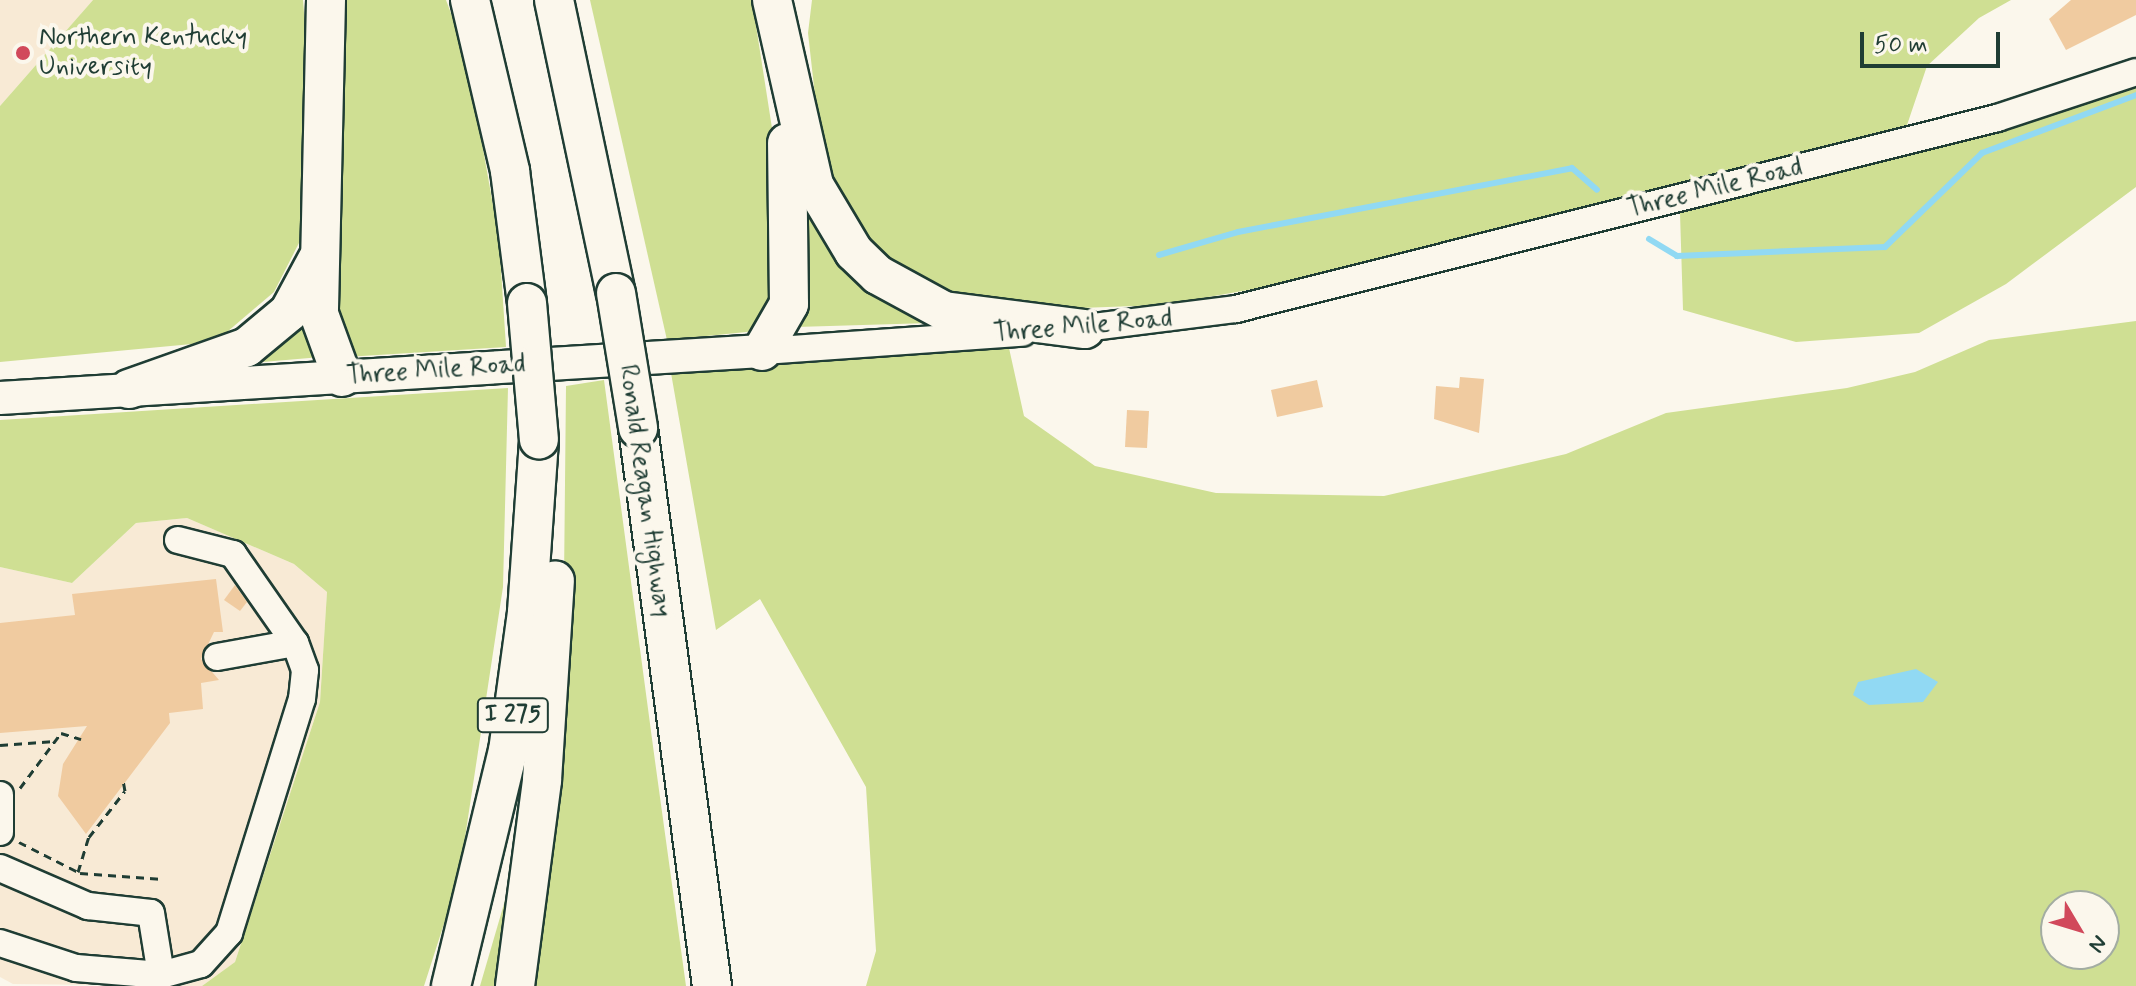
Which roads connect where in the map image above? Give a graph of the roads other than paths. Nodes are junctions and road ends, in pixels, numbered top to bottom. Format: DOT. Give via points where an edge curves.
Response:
graph roads {
  1 [pos="326,0"];
  2 [pos="470,0"];
  3 [pos="554,0"];
  4 [pos="772,0"];
  5 [pos="785,60"];
  6 [pos="2136,72"];
  7 [pos="320,254"];
  8 [pos="1085,329"];
  9 [pos="762,351"];
  10 [pos="342,377"];
  11 [pos="129,389"];
  12 [pos="0,398"];
  13 [pos="539,439"];
  14 [pos="178,540"];
  15 [pos="295,643"];
  16 [pos="217,657"];
  17 [pos="13,792"];
  18 [pos="9,830"];
  19 [pos="693,836"];
  20 [pos="0,868"];
  21 [pos="0,943"];
  22 [pos="161,975"];
  23 [pos="451,986"];
  24 [pos="515,986"];
  25 [pos="712,986"];
  26 [pos="734,986"];
  1 -- 7 [label="highway"];
  2 -- 13 [label="highway, I 275, bridge" via="510,171"];
  3 -- 19 [label="highway, Ronald Reagan Highway, bridge" via="616,293"];
  4 -- 5 [label="highway"];
  5 -- 8 [label="highway" via="814,185 831,224 878,275 944,311"];
  5 -- 9 [label="highway" via="792,274 789,304"];
  6 -- 8 [label="street, Three Mile Road" via="1997,118 1330,286 1197,316"];
  7 -- 10 [label="highway" via="321,328"];
  7 -- 11 [label="highway" via="289,312 247,347"];
  8 -- 9 [label="street, Three Mile Road"];
  9 -- 10 [label="main road, Three Mile Road"];
  10 -- 11 [label="main road, Three Mile Road"];
  11 -- 12 [label="main road, Three Mile Road"];
  13 -- 23 [label="highway, I 275" via="527,612 508,751"];
  13 -- 24 [label="highway" via="557,547 542,780"];
  14 -- 15 [label="street" via="233,554"];
  15 -- 16 [label="street"];
  15 -- 22 [label="street" via="305,670 302,699 229,933 201,964"];
  17 -- 18 [label="street"];
  19 -- 25 [label="highway, Ronald Reagan Highway"];
  19 -- 26 [label="highway"];
  20 -- 22 [label="street" via="88,906 151,913"];
  21 -- 22 [label="street" via="76,968"];
}
